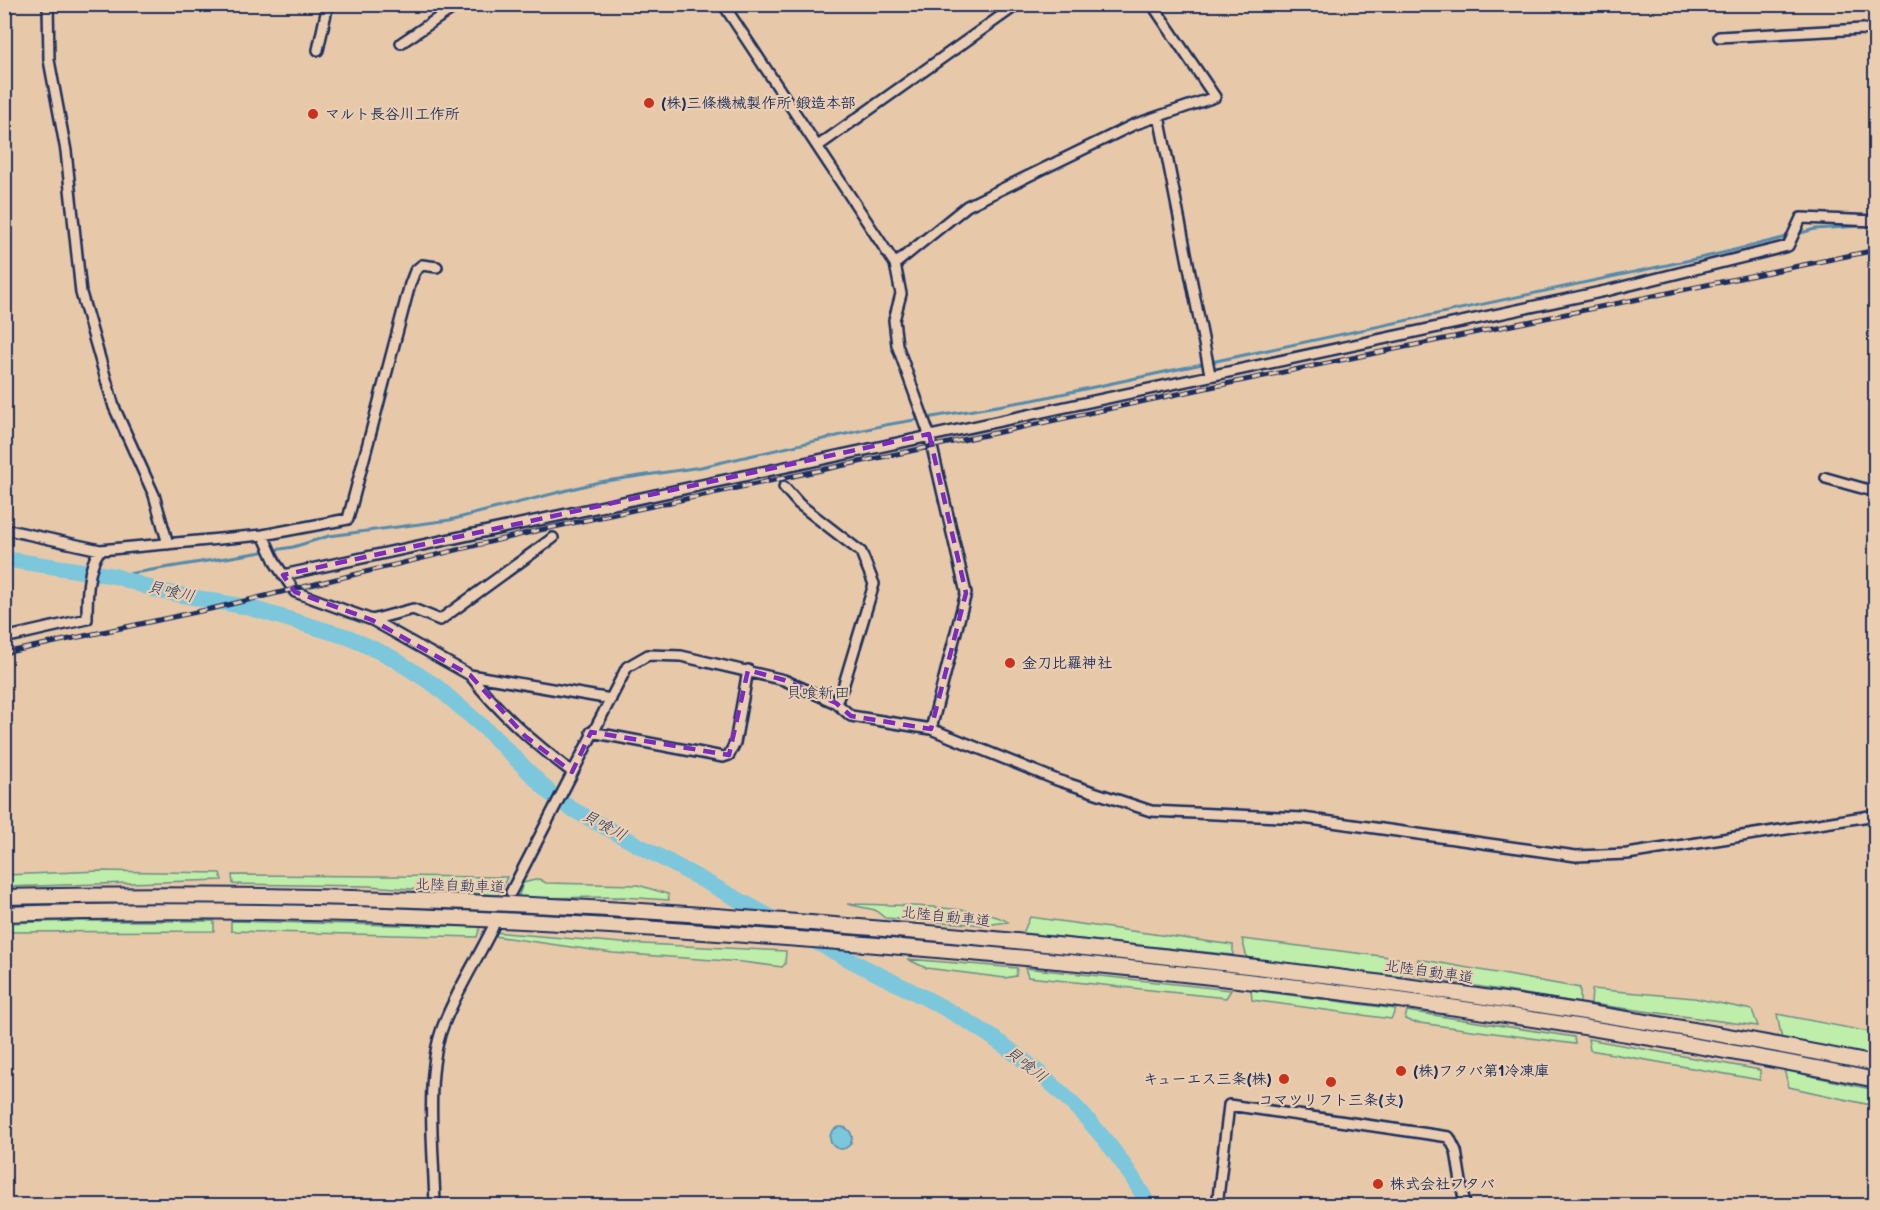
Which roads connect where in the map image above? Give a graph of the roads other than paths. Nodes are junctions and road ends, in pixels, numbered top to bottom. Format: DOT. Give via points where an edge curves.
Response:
graph roads {
  1 [pos="48,4"];
  2 [pos="328,4"];
  3 [pos="459,4"];
  4 [pos="1018,4"];
  5 [pos="1152,4"];
  6 [pos="727,6"];
  7 [pos="1875,32"];
  8 [pos="1719,37"];
  9 [pos="401,43"];
  10 [pos="318,50"];
  11 [pos="1159,116"];
  12 [pos="818,146"];
  13 [pos="1875,221"];
  14 [pos="895,264"];
  15 [pos="437,267"];
  16 [pos="1208,371"];
  17 [pos="928,434"];
  18 [pos="1826,478"];
  19 [pos="784,487"];
  20 [pos="1875,492"];
  21 [pos="4,529"];
  22 [pos="264,538"];
  23 [pos="553,538"];
  24 [pos="168,544"];
  25 [pos="97,553"];
  26 [pos="283,574"];
  27 [pos="372,620"];
  28 [pos="4,638"];
  29 [pos="748,670"];
  30 [pos="470,675"];
  31 [pos="611,699"];
  32 [pos="836,703"];
  33 [pos="931,729"];
  34 [pos="591,732"];
  35 [pos="571,774"];
  36 [pos="1875,815"];
  37 [pos="511,892"];
  38 [pos="4,897"];
  39 [pos="4,914"];
  40 [pos="493,927"];
  41 [pos="1875,1064"];
  42 [pos="1875,1080"];
  43 [pos="435,1206"];
  44 [pos="1216,1206"];
  45 [pos="1465,1206"];
  1 -- 24 [label="street" via="50,60 66,151 81,292 114,408 154,495"];
  2 -- 10 [label="street"];
  3 -- 9 [label="street"];
  4 -- 12 [label="street"];
  5 -- 11 [label="street" via="1215,97"];
  6 -- 12 [label="street"];
  7 -- 8 [label="street" via="1863,29"];
  11 -- 14 [label="street" via="967,206"];
  11 -- 16 [label="street"];
  12 -- 14 [label="street"];
  13 -- 16 [label="street" via="1801,218 1788,246 1610,290"];
  14 -- 17 [label="street" via="901,294 894,320 897,345"];
  15 -- 22 [label="street" via="422,265 415,270 410,284 348,519"];
  16 -- 17 [label="street"];
  17 -- 26 [label="street"];
  17 -- 33 [label="street" via="966,593"];
  18 -- 20 [label="street"];
  19 -- 32 [label="street" via="799,504 861,552 874,584"];
  21 -- 25 [label="street"];
  22 -- 24 [label="street"];
  22 -- 26 [label="street"];
  23 -- 27 [label="street" via="440,620 413,609"];
  24 -- 25 [label="street"];
  25 -- 28 [label="street" via="87,619"];
  26 -- 27 [label="street" via="295,592"];
  27 -- 30 [label="street"];
  29 -- 31 [label="street" via="681,656 648,655 627,667"];
  29 -- 32 [label="street" via="784,680"];
  29 -- 34 [label="street" via="735,743 729,755"];
  30 -- 31 [label="street"];
  30 -- 35 [label="street" via="525,736"];
  31 -- 34 [label="street"];
  32 -- 33 [label="street" via="851,716"];
  33 -- 36 [label="street" via="1057,780 1151,810 1303,818 1576,856 1627,854"];
  34 -- 35 [label="street"];
  35 -- 37 [label="street"];
  38 -- 41 [label="highway, 北陸自動車道" via="279,897 518,904 884,928 1198,959 1401,985 1636,1020"];
  39 -- 42 [label="highway" via="300,913 712,932 920,948 1394,1000 1647,1038"];
  40 -- 43 [label="street" via="452,1006 437,1049 433,1077"];
  44 -- 45 [label="street" via="1229,1105 1449,1137 1456,1151"];
}
